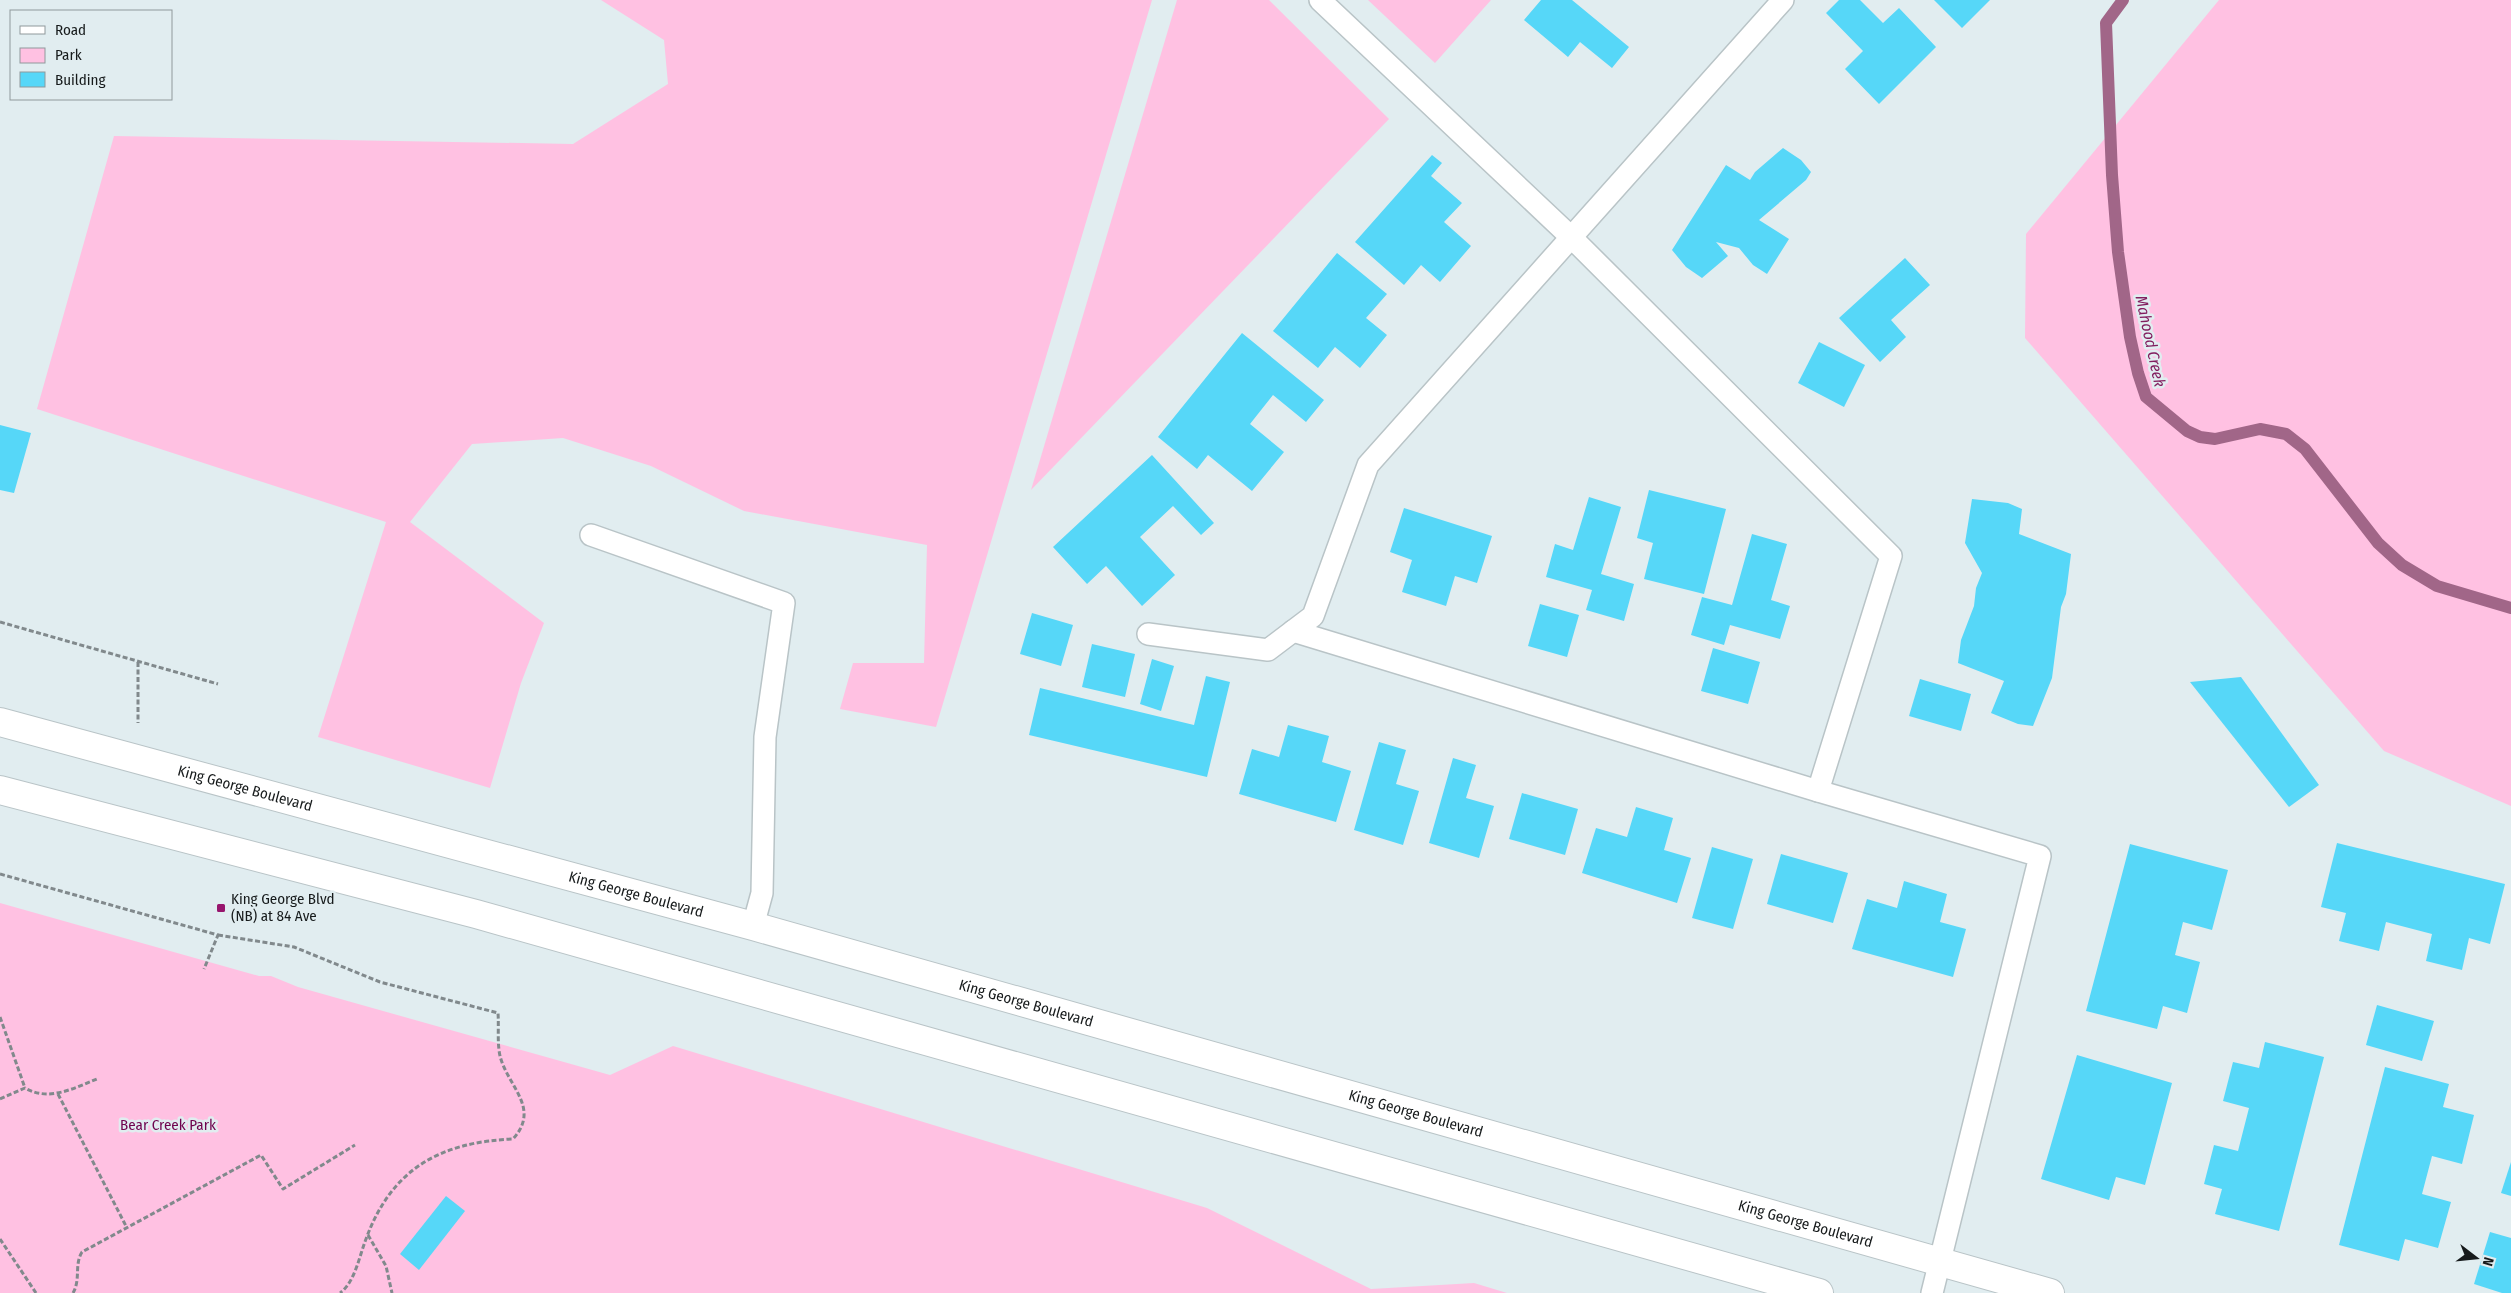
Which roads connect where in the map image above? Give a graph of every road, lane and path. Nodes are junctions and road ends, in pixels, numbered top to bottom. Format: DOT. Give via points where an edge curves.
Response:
graph roads {
  1 [pos="1320,0"];
  2 [pos="1783,0"];
  3 [pos="1572,238"];
  4 [pos="591,535"];
  5 [pos="0,622"];
  6 [pos="1293,631"];
  7 [pos="1148,634"];
  8 [pos="138,662"];
  9 [pos="218,684"];
  10 [pos="0,722"];
  11 [pos="135,759"];
  12 [pos="0,790"];
  13 [pos="1818,791"];
  14 [pos="0,874"];
  15 [pos="753,926"];
  16 [pos="218,935"];
  17 [pos="204,969"];
  18 [pos="0,1017"];
  19 [pos="97,1079"];
  20 [pos="25,1088"];
  21 [pos="58,1094"];
  22 [pos="0,1099"];
  23 [pos="355,1145"];
  24 [pos="127,1228"];
  25 [pos="367,1235"];
  26 [pos="0,1239"];
  27 [pos="1941,1262"];
  28 [pos="36,1293"];
  29 [pos="73,1293"];
  30 [pos="340,1293"];
  31 [pos="392,1293"];
  32 [pos="1819,1293"];
  33 [pos="1932,1293"];
  34 [pos="2050,1293"];
  1 -- 3 [label="lane"];
  2 -- 3 [label="lane"];
  3 -- 6 [label="lane" via="1368,465 1313,616"];
  3 -- 13 [label="lane" via="1891,556"];
  4 -- 15 [label="lane" via="784,603 765,737 762,893"];
  5 -- 8 [label="path"];
  6 -- 7 [label="lane" via="1268,650"];
  6 -- 13 [label="lane"];
  8 -- 9 [label="path"];
  8 -- 11 [label="path"];
  10 -- 11 [label="main road, King George Boulevard"];
  11 -- 15 [label="main road, King George Boulevard"];
  12 -- 32 [label="main road" via="476,914"];
  13 -- 27 [label="lane" via="2040,856"];
  14 -- 16 [label="path"];
  15 -- 27 [label="main road, King George Boulevard"];
  16 -- 17 [label="path"];
  16 -- 25 [label="path" via="294,947 380,982 498,1013 500,1054 522,1102 525,1121 520,1131 513,1139 482,1141 422,1162 382,1205"];
  18 -- 20 [label="path"];
  19 -- 21 [label="path"];
  20 -- 21 [label="path" via="36,1094"];
  20 -- 22 [label="path"];
  21 -- 24 [label="path"];
  23 -- 24 [label="path" via="283,1189 261,1155"];
  24 -- 29 [label="path" via="82,1252 77,1259 78,1283"];
  25 -- 30 [label="path" via="348,1287"];
  25 -- 31 [label="path" via="386,1266"];
  26 -- 28 [label="path"];
  27 -- 33 [label="lane"];
  27 -- 34 [label="main road, King George Boulevard"];
}
